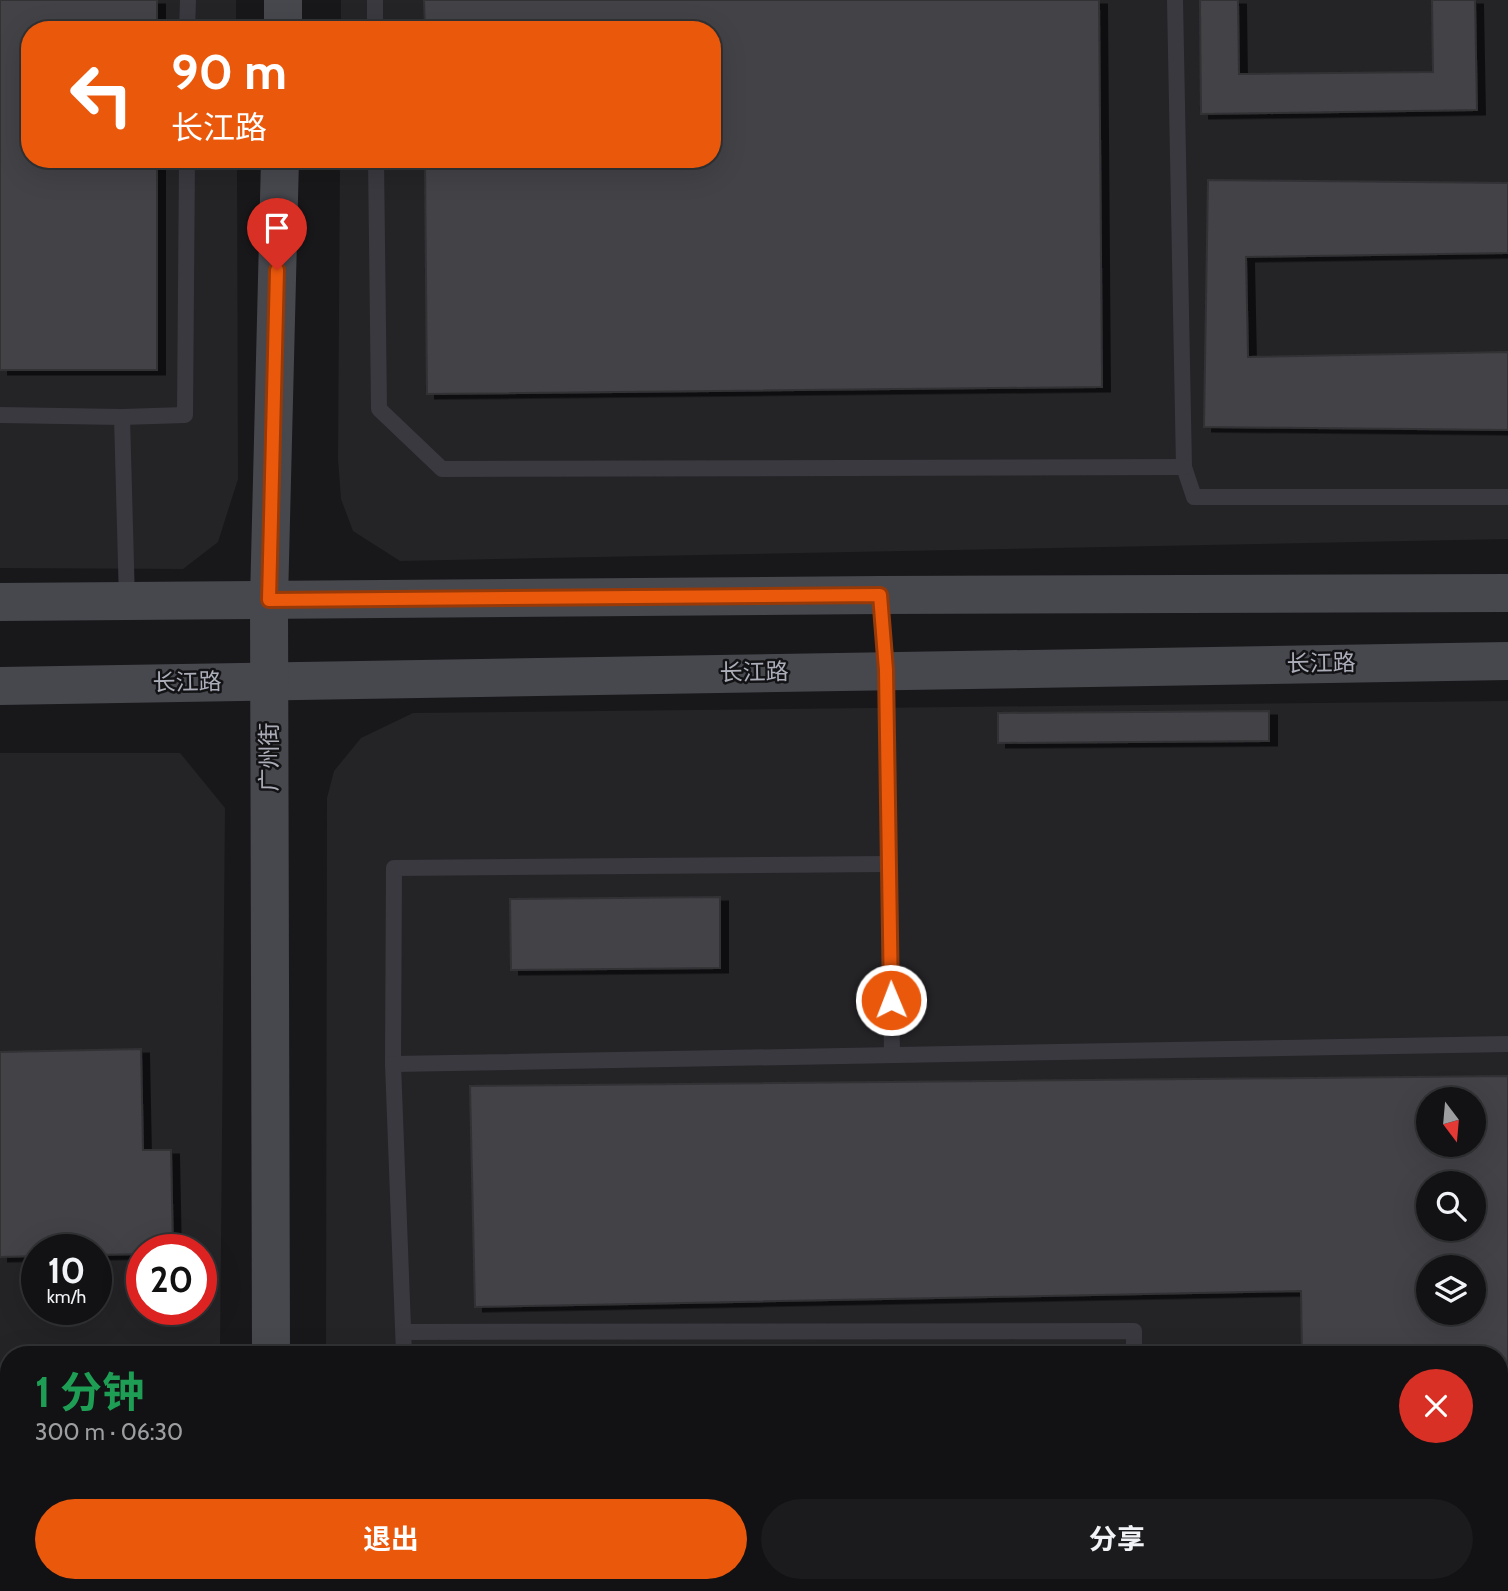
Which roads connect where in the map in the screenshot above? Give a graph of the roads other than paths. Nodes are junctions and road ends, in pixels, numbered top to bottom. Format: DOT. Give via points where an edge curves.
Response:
graph roads {
  1 [pos="188,0"];
  2 [pos="284,0"];
  3 [pos="374,0"];
  4 [pos="1175,0"];
  5 [pos="187,21"];
  6 [pos="283,21"];
  7 [pos="375,21"];
  8 [pos="187,168"];
  9 [pos="279,168"];
  10 [pos="376,168"];
  11 [pos="0,415"];
  12 [pos="121,417"];
  13 [pos="1184,467"];
  14 [pos="1508,497"];
  15 [pos="1508,593"];
  16 [pos="880,595"];
  17 [pos="269,600"];
  18 [pos="127,601"];
  19 [pos="0,602"];
  20 [pos="1508,660"];
  21 [pos="886,670"];
  22 [pos="269,680"];
  23 [pos="0,686"];
  24 [pos="888,864"];
  25 [pos="1508,1044"];
  26 [pos="892,1054"];
  27 [pos="393,1064"];
  28 [pos="404,1332"];
  29 [pos="271,1346"];
  30 [pos="404,1346"];
  31 [pos="1134,1346"];
  1 -- 5 [label="lane"];
  2 -- 6 [label="main road"];
  3 -- 7 [label="lane"];
  4 -- 13 [label="lane"];
  8 -- 12 [label="lane" via="185,415"];
  9 -- 17 [label="main road, 广州街"];
  10 -- 13 [label="lane" via="379,409 442,469"];
  11 -- 12 [label="lane"];
  12 -- 18 [label="lane"];
  13 -- 14 [label="lane" via="1194,497"];
  15 -- 16 [label="main road"];
  16 -- 17 [label="main road"];
  16 -- 21 [label="lane"];
  17 -- 18 [label="main road"];
  17 -- 22 [label="main road, 广州街"];
  18 -- 19 [label="main road"];
  20 -- 21 [label="main road, 长江路"];
  21 -- 22 [label="main road, 长江路"];
  21 -- 24 [label="lane"];
  22 -- 23 [label="main road, 长江路"];
  22 -- 29 [label="main road, 广州街"];
  24 -- 26 [label="lane"];
  24 -- 27 [label="lane" via="394,868"];
  25 -- 26 [label="lane"];
  26 -- 27 [label="lane"];
  27 -- 28 [label="lane"];
  28 -- 30 [label="lane"];
  28 -- 31 [label="lane" via="1134,1331"];
}
